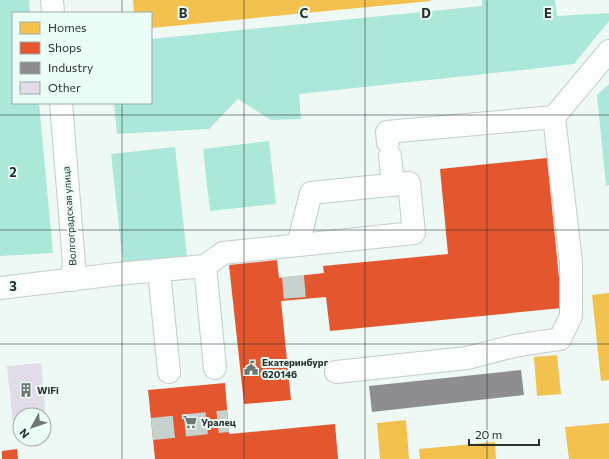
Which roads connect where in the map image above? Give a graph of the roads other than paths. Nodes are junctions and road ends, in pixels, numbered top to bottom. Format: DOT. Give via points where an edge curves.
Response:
graph roads {
  1 [pos="52,0"];
  2 [pos="53,12"];
  3 [pos="609,51"];
  4 [pos="61,104"];
  5 [pos="554,116"];
  6 [pos="393,185"];
  7 [pos="298,245"];
  8 [pos="205,266"];
  9 [pos="159,270"];
  10 [pos="72,280"];
  11 [pos="0,288"];
  12 [pos="215,368"];
  13 [pos="169,372"];
  14 [pos="336,372"];
  1 -- 2 [label="street"];
  3 -- 5 [label="street"];
  4 -- 10 [label="street, Волгоградская улица" via="74,264"];
  5 -- 6 [label="street" via="387,132"];
  5 -- 14 [label="street" via="571,262 571,316 560,339 514,346 467,358"];
  6 -- 7 [label="street" via="311,193"];
  6 -- 7 [label="street" via="409,184 414,233"];
  7 -- 8 [label="street" via="223,253"];
  8 -- 9 [label="street"];
  8 -- 12 [label="street"];
  9 -- 10 [label="street"];
  9 -- 13 [label="street"];
  10 -- 11 [label="street, Волгоградская улица"];
}
